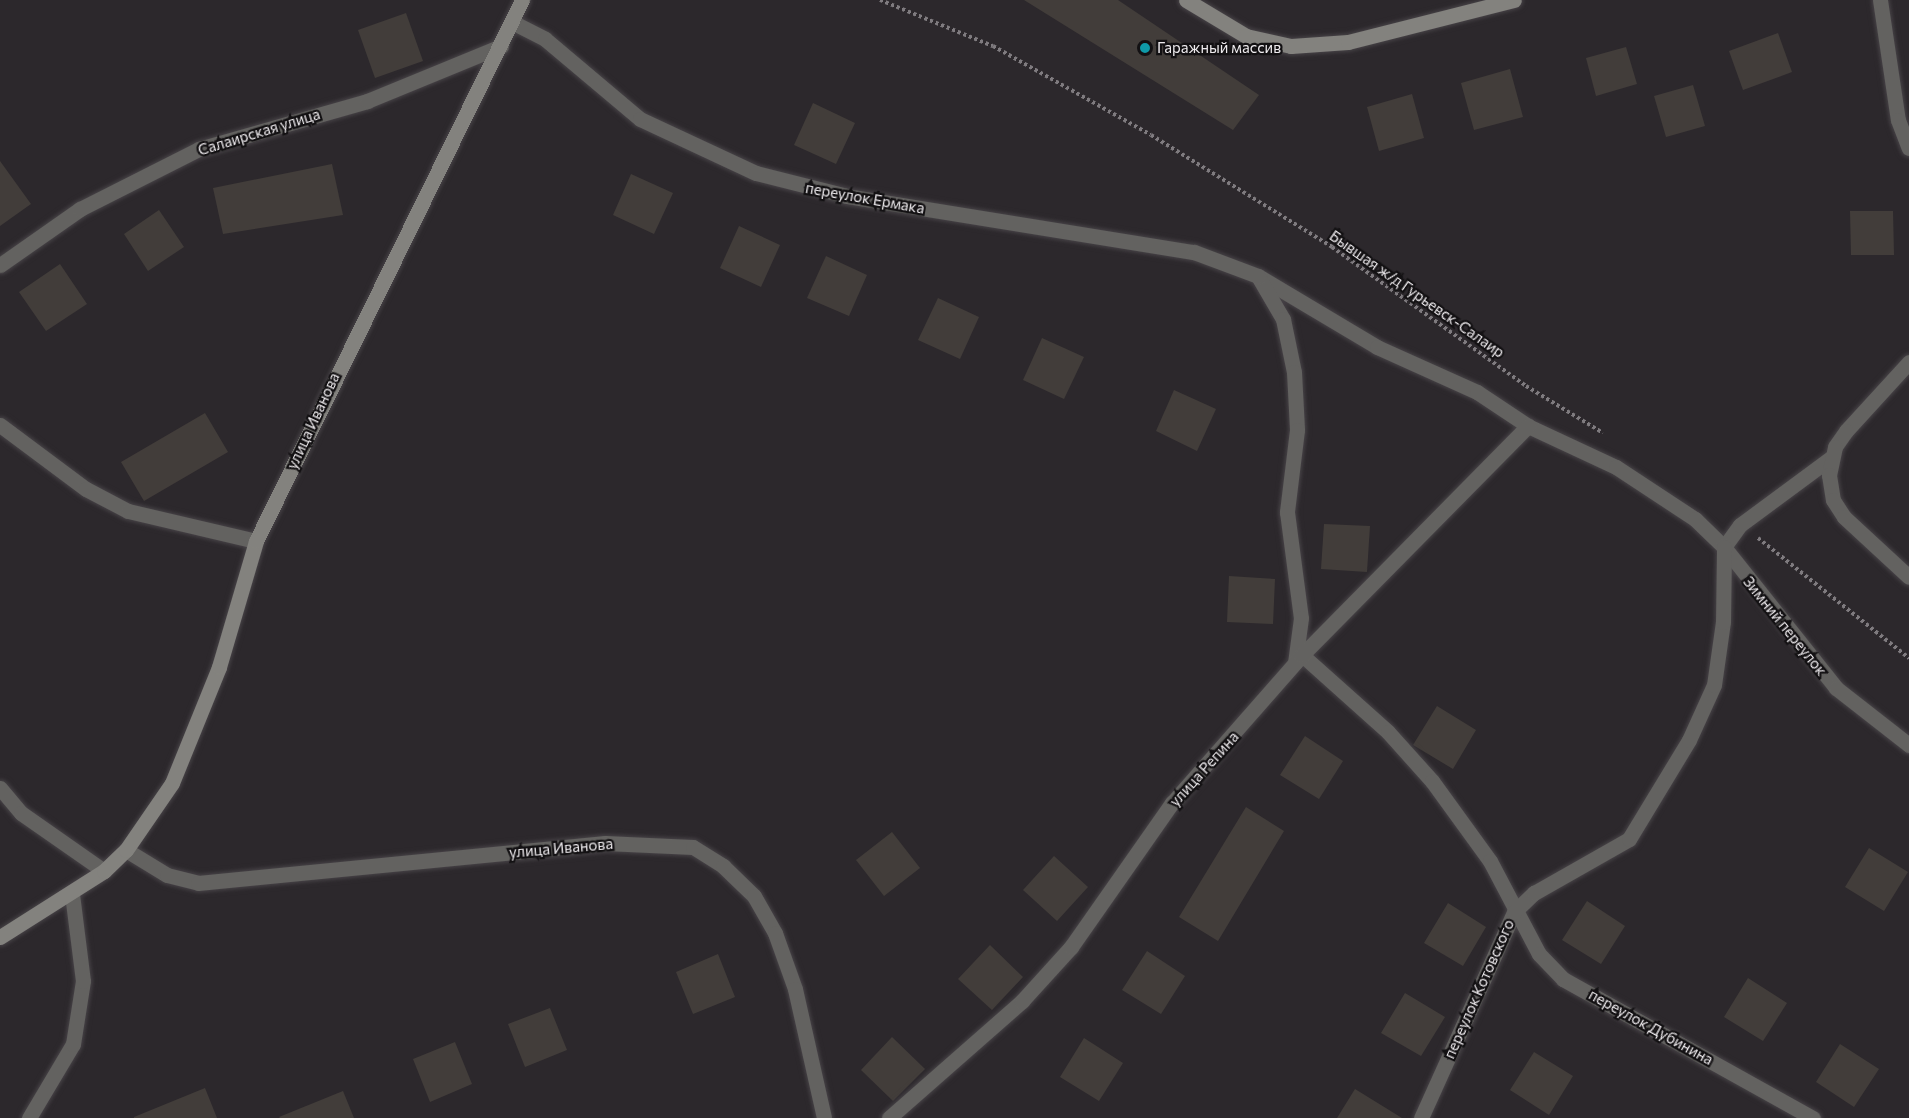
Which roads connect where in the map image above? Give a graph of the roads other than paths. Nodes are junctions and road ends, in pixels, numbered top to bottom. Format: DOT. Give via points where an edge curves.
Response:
graph roads {
  1 [pos="522,0"];
  2 [pos="1186,0"];
  3 [pos="1514,0"];
  4 [pos="1880,0"];
  5 [pos="512,22"];
  6 [pos="501,46"];
  7 [pos="1909,147"];
  8 [pos="0,265"];
  9 [pos="1258,276"];
  10 [pos="1909,362"];
  11 [pos="0,425"];
  12 [pos="1528,426"];
  13 [pos="1832,458"];
  14 [pos="256,541"];
  15 [pos="1724,547"];
  16 [pos="1909,577"];
  17 [pos="1298,659"];
  18 [pos="1909,745"];
  19 [pos="0,788"];
  20 [pos="126,850"];
  21 [pos="104,871"];
  22 [pos="72,894"];
  23 [pos="1514,912"];
  24 [pos="4,933"];
  25 [pos="29,1118"];
  26 [pos="824,1118"];
  27 [pos="889,1118"];
  28 [pos="1421,1118"];
  29 [pos="1812,1118"];
  1 -- 5 [label="street, улица Иванова"];
  2 -- 3 [label="street" via="1246,36 1291,46 1348,42"];
  4 -- 7 [label="street" via="1898,120"];
  5 -- 6 [label="street, улица Иванова"];
  5 -- 9 [label="street, переулок Ермака" via="545,39 640,119 756,173 847,196 1194,252"];
  6 -- 8 [label="street, Салаирская улица" via="368,101 198,149 80,209"];
  6 -- 14 [label="street, улица Иванова" via="367,307"];
  9 -- 12 [label="street, переулок Ермака" via="1377,347 1477,392"];
  9 -- 17 [label="street" via="1282,320 1294,372 1297,429 1287,512 1301,618"];
  10 -- 13 [label="street" via="1846,430"];
  11 -- 14 [label="street" via="86,489 128,511"];
  12 -- 15 [label="street, Зимний переулок" via="1616,467 1695,519"];
  12 -- 17 [label="street, улица Репина"];
  13 -- 15 [label="street" via="1740,525"];
  13 -- 16 [label="street" via="1833,500"];
  14 -- 20 [label="street, улица Иванова" via="191,741 172,783"];
  15 -- 18 [label="street, Зимний переулок" via="1797,646 1836,688"];
  15 -- 23 [label="street, переулок Котовского" via="1723,622 1714,685 1689,740 1629,838 1534,893"];
  17 -- 23 [label="street, переулок Дубинина" via="1388,732 1432,781 1490,861"];
  17 -- 27 [label="street, улица Репина" via="1172,803 1071,947 1022,1001"];
  19 -- 21 [label="street" via="21,813"];
  20 -- 21 [label="street, улица Иванова"];
  20 -- 26 [label="street, улица Иванова" via="167,875 198,882 604,843 693,847 723,866 754,896 775,933 795,989"];
  21 -- 22 [label="street, улица Иванова"];
  22 -- 24 [label="street, улица Иванова"];
  22 -- 25 [label="street" via="83,981 73,1044"];
  23 -- 28 [label="street, переулок Котовского"];
  23 -- 29 [label="street, переулок Дубинина" via="1539,954 1563,979"];
}
